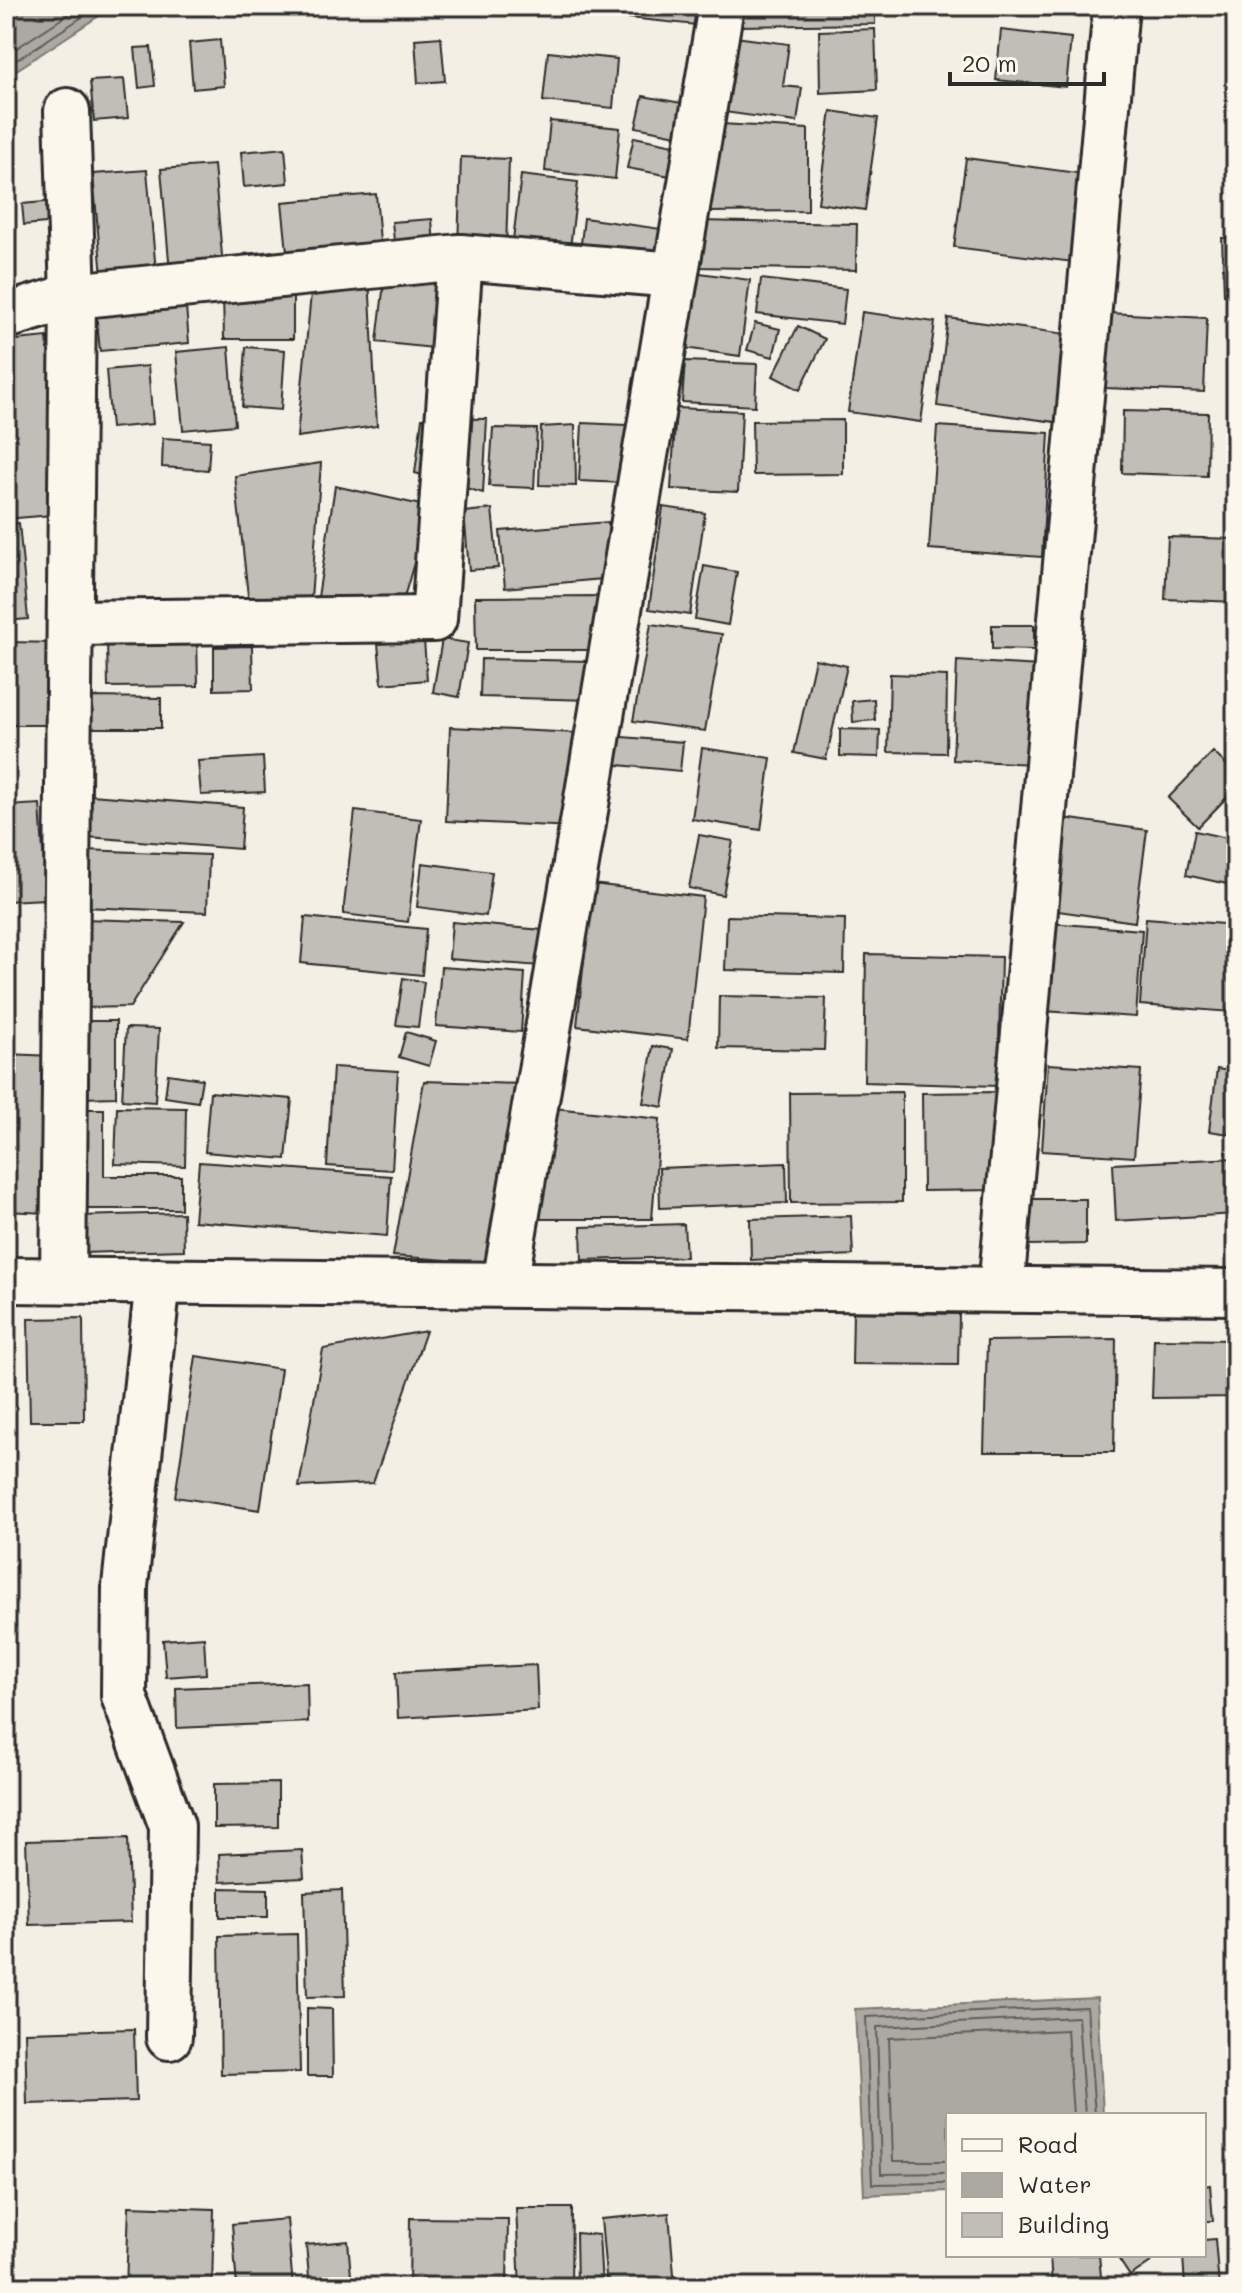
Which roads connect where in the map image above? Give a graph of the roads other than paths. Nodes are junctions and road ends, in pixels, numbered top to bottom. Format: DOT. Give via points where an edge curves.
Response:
graph roads {
  1 [pos="721,6"];
  2 [pos="1116,6"];
  3 [pos="67,111"];
  4 [pos="460,257"];
  5 [pos="675,275"];
  6 [pos="73,296"];
  7 [pos="6,316"];
  8 [pos="70,623"];
  9 [pos="6,1280"];
  10 [pos="63,1280"];
  11 [pos="158,1281"];
  12 [pos="505,1284"];
  13 [pos="1001,1289"];
  14 [pos="1236,1292"];
  15 [pos="169,2037"];
  1 -- 5 [label="street"];
  2 -- 13 [label="street"];
  3 -- 6 [label="street"];
  4 -- 5 [label="street"];
  4 -- 6 [label="street"];
  4 -- 8 [label="street" via="434,619"];
  5 -- 12 [label="street"];
  6 -- 7 [label="street"];
  6 -- 8 [label="street"];
  8 -- 10 [label="street"];
  9 -- 10 [label="street"];
  10 -- 11 [label="street"];
  11 -- 12 [label="street"];
  11 -- 15 [label="street" via="125,1586 124,1696 172,1826"];
  12 -- 13 [label="street"];
  13 -- 14 [label="street"];
}
